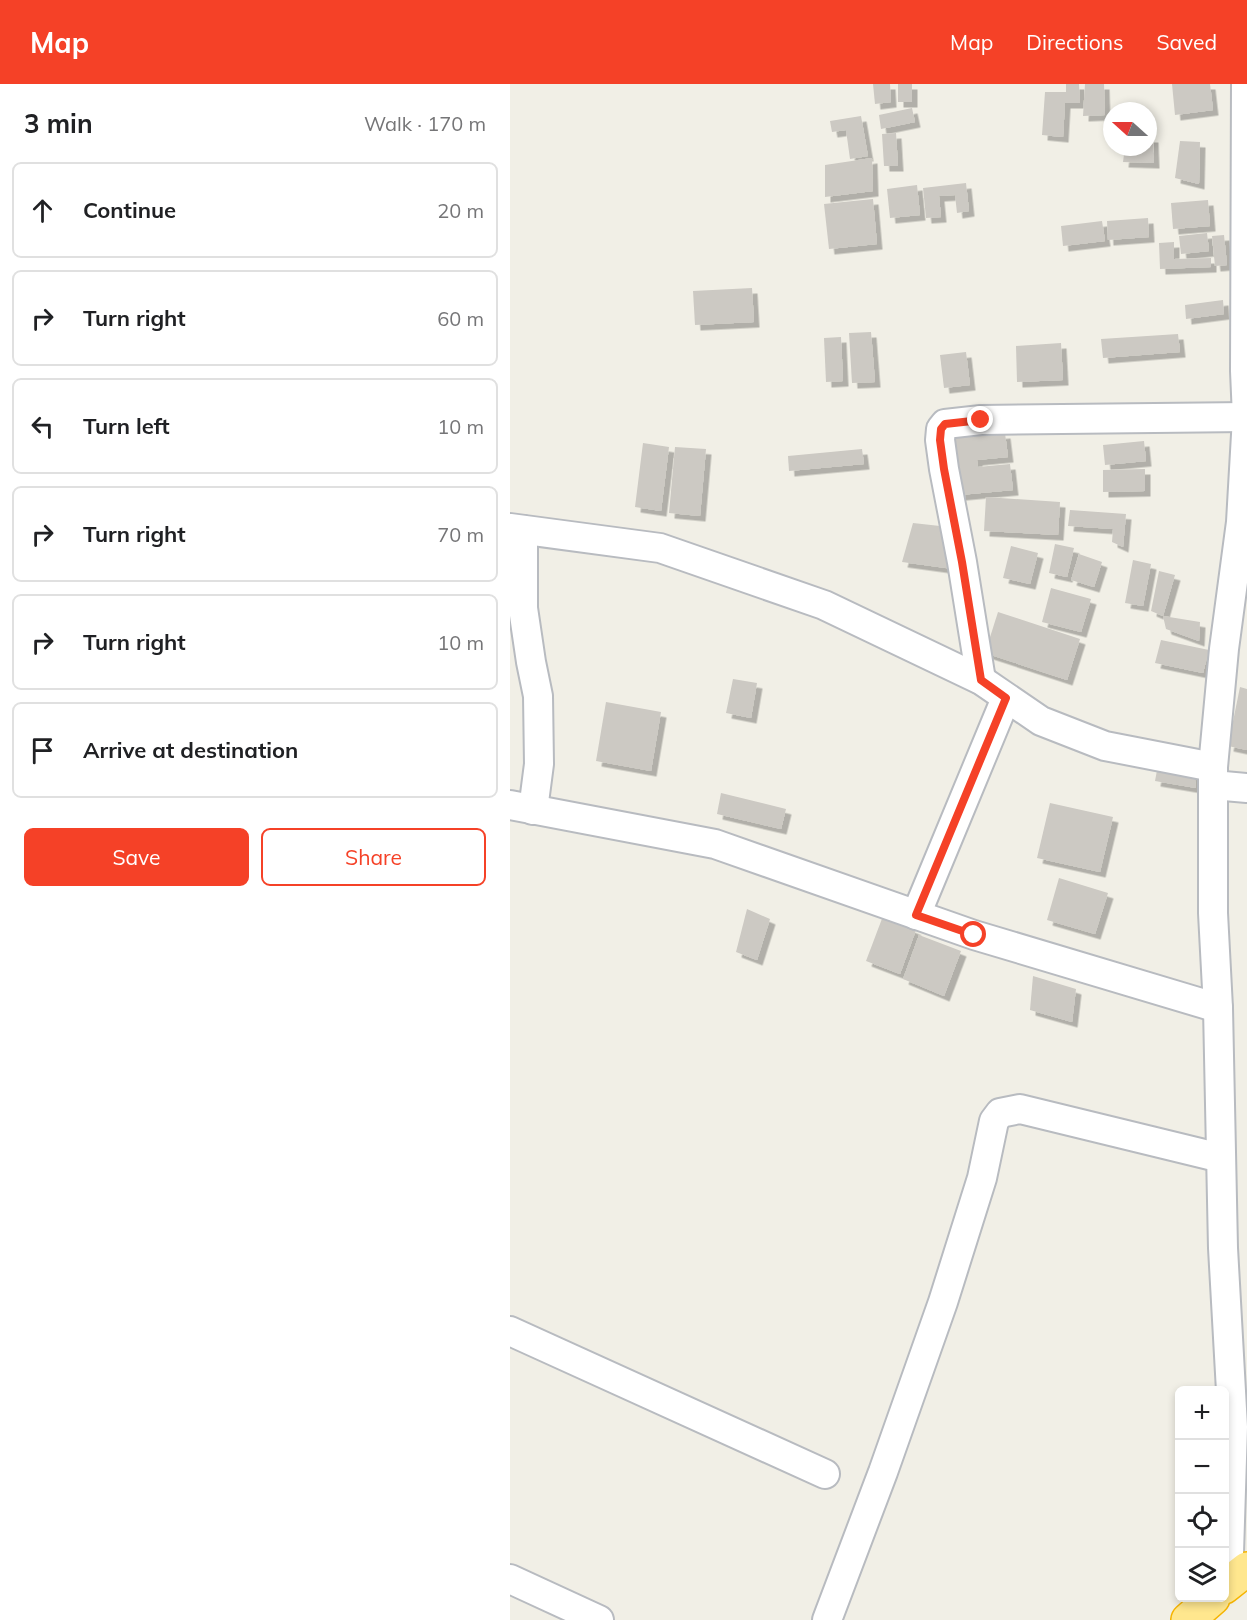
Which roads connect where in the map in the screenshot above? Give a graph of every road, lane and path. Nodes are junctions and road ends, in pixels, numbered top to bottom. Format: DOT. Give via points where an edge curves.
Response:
graph roads {
  1 [pos="1246,99"];
  2 [pos="1247,417"];
  3 [pos="1244,523"];
  4 [pos="516,529"];
  5 [pos="520,661"];
  6 [pos="981,680"];
  7 [pos="1006,698"];
  8 [pos="1213,776"];
  9 [pos="1247,788"];
  10 [pos="521,807"];
  11 [pos="916,915"];
  12 [pos="1218,1008"];
  13 [pos="1221,1158"];
  14 [pos="510,1331"];
  15 [pos="825,1474"];
  16 [pos="1229,1553"];
  17 [pos="510,1580"];
  18 [pos="1208,1602"];
  19 [pos="599,1620"];
  20 [pos="827,1620"];
  21 [pos="1188,1620"];
  1 -- 2 [label="street"];
  2 -- 3 [label="street"];
  2 -- 6 [label="street" via="981,420 945,424 940,440 944,469"];
  3 -- 8 [label="street" via="1224,649"];
  4 -- 5 [label="street" via="523,608"];
  4 -- 6 [label="street" via="660,548 824,605"];
  5 -- 10 [label="street" via="538,696 539,764"];
  6 -- 7 [label="street"];
  7 -- 8 [label="street" via="1041,721 1105,746"];
  7 -- 11 [label="street"];
  8 -- 9 [label="street"];
  8 -- 12 [label="street"];
  10 -- 11 [label="street" via="715,844"];
  11 -- 12 [label="street"];
  12 -- 13 [label="street"];
  13 -- 16 [label="street" via="1233,1427"];
  13 -- 20 [label="street" via="1020,1108 1000,1113 994,1121 982,1178 943,1302"];
  14 -- 15 [label="street"];
  17 -- 19 [label="street"];
  18 -- 21 [label="highway"];
}
